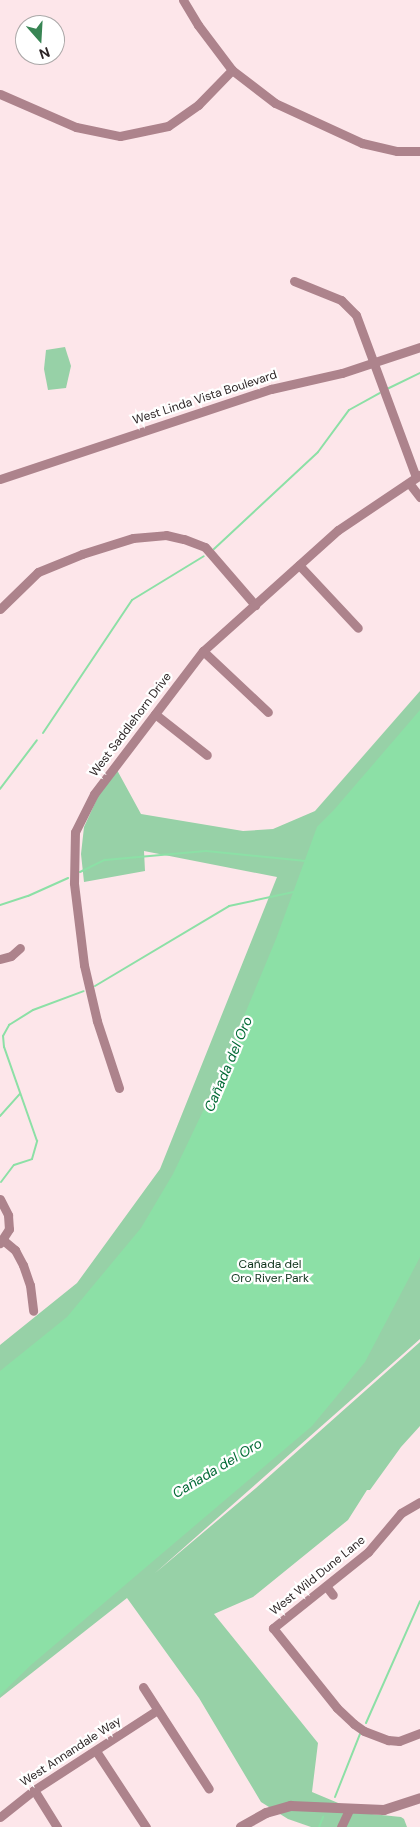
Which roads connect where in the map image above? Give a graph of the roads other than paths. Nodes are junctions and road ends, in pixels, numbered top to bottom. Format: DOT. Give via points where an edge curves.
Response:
graph roads {
  1 [pos="184,0"];
  2 [pos="232,70"];
  3 [pos="0,94"];
  4 [pos="420,151"];
  5 [pos="294,281"];
  6 [pos="420,348"];
  7 [pos="375,363"];
  8 [pos="415,478"];
  9 [pos="0,479"];
  10 [pos="420,497"];
  11 [pos="299,565"];
  12 [pos="255,605"];
  13 [pos="0,609"];
  14 [pos="358,628"];
  15 [pos="203,651"];
  16 [pos="268,712"];
  17 [pos="155,714"];
  18 [pos="208,755"];
  19 [pos="20,948"];
  20 [pos="0,959"];
  21 [pos="119,1088"];
  22 [pos="0,1199"];
  23 [pos="2,1241"];
  24 [pos="33,1311"];
  25 [pos="420,1502"];
  26 [pos="326,1586"];
  27 [pos="333,1595"];
  28 [pos="143,1688"];
  29 [pos="157,1710"];
  30 [pos="420,1733"];
  31 [pos="96,1751"];
  32 [pos="209,1789"];
  33 [pos="34,1790"];
  34 [pos="420,1798"];
  35 [pos="349,1810"];
  36 [pos="0,1817"];
  37 [pos="57,1827"];
  38 [pos="146,1827"];
  39 [pos="241,1827"];
  40 [pos="341,1827"];
  1 -- 2 [label="street" via="198,25"];
  2 -- 3 [label="street" via="198,105 168,126 120,136 76,127"];
  2 -- 4 [label="street" via="275,103 346,137 380,148"];
  5 -- 7 [label="street" via="330,294 350,307 361,324"];
  6 -- 7 [label="street, West Linda Vista Boulevard"];
  7 -- 8 [label="street"];
  7 -- 9 [label="street, West Linda Vista Boulevard" via="271,389"];
  8 -- 10 [label="street"];
  8 -- 11 [label="street, West Saddlehorn Drive" via="338,530"];
  11 -- 12 [label="street, West Saddlehorn Drive"];
  11 -- 14 [label="street"];
  12 -- 13 [label="street" via="205,547 166,535 133,538 38,572"];
  12 -- 15 [label="street, West Saddlehorn Drive"];
  15 -- 16 [label="street"];
  15 -- 17 [label="street, West Saddlehorn Drive"];
  17 -- 18 [label="street"];
  17 -- 21 [label="street, West Saddlehorn Drive" via="94,794 75,832 74,883 84,965 97,1021"];
  19 -- 20 [label="street" via="11,956"];
  22 -- 23 [label="street" via="8,1215 9,1229"];
  23 -- 24 [label="street" via="15,1250 23,1265 30,1285"];
  25 -- 26 [label="street, West Wild Dune Lane" via="401,1513 368,1552"];
  26 -- 27 [label="street"];
  26 -- 30 [label="street, West Wild Dune Lane" via="273,1628 345,1716 364,1731 388,1744"];
  28 -- 29 [label="street"];
  29 -- 31 [label="street, West Annandale Way"];
  29 -- 32 [label="street"];
  31 -- 33 [label="street, West Annandale Way"];
  31 -- 38 [label="street"];
  33 -- 36 [label="street, West Annandale Way"];
  33 -- 37 [label="street"];
  34 -- 35 [label="street" via="384,1810"];
  35 -- 39 [label="street" via="291,1806 266,1813"];
  35 -- 40 [label="street"];
}
